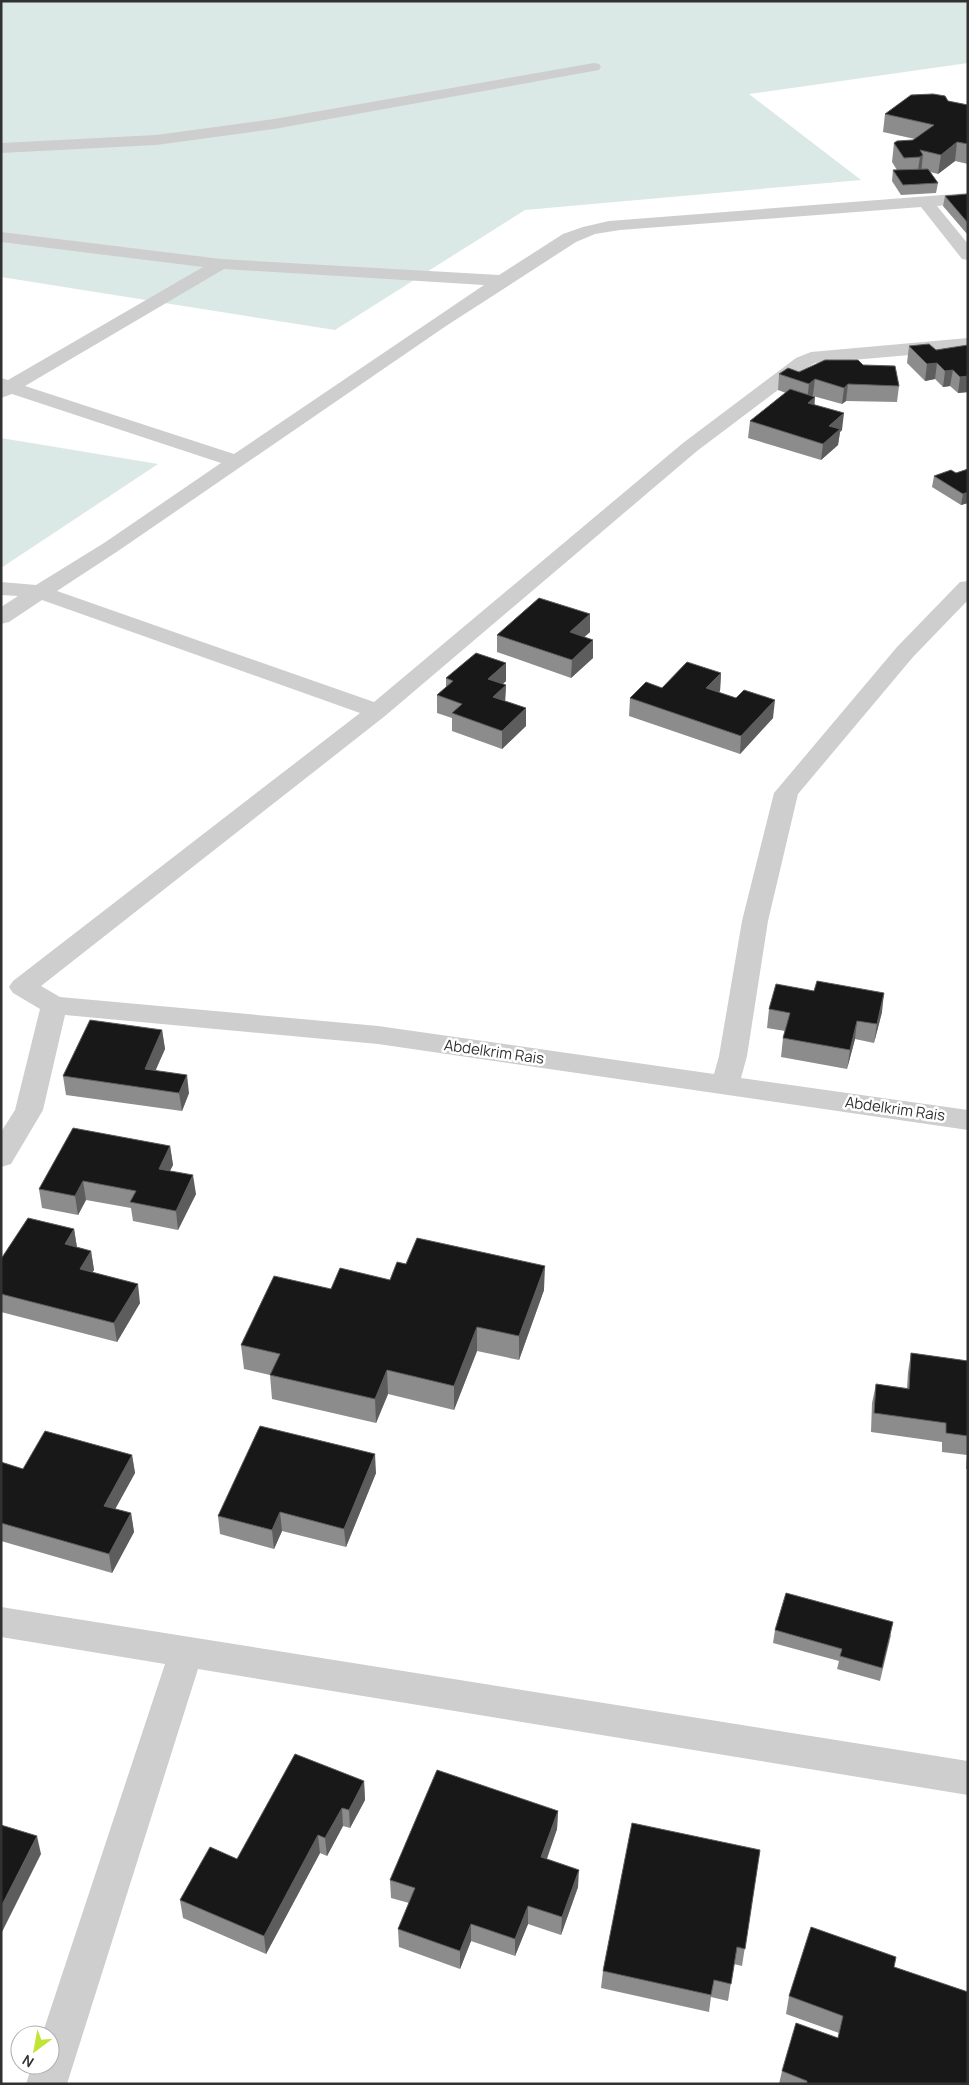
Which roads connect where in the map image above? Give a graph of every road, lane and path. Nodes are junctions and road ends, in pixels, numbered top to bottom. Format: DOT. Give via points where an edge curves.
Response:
graph roads {
  1 [pos="594,67"];
  2 [pos="1,148"];
  3 [pos="968,198"];
  4 [pos="926,202"];
  5 [pos="1,237"];
  6 [pos="968,256"];
  7 [pos="221,264"];
  8 [pos="502,281"];
  9 [pos="968,344"];
  10 [pos="4,388"];
  11 [pos="236,461"];
  12 [pos="968,587"];
  13 [pos="1,588"];
  14 [pos="40,592"];
  15 [pos="1,617"];
  16 [pos="377,711"];
  17 [pos="54,1004"];
  18 [pos="724,1085"];
  19 [pos="968,1120"];
  20 [pos="1,1157"];
  21 [pos="1,1622"];
  22 [pos="186,1652"];
  23 [pos="968,1778"];
  24 [pos="46,2084"];
  1 -- 2 [label="street" via="264,126 156,140"];
  3 -- 4 [label="street"];
  4 -- 6 [label="street"];
  4 -- 8 [label="street" via="601,227 571,237"];
  5 -- 7 [label="street"];
  7 -- 8 [label="street"];
  7 -- 10 [label="street"];
  8 -- 11 [label="street"];
  9 -- 16 [label="street" via="817,357 803,362 690,447"];
  10 -- 11 [label="street"];
  11 -- 14 [label="street"];
  12 -- 18 [label="street" via="905,652 786,793 755,921"];
  13 -- 14 [label="street"];
  14 -- 15 [label="street"];
  14 -- 16 [label="street"];
  16 -- 17 [label="street, Abdelkrim Rais" via="22,987"];
  17 -- 18 [label="street, Abdelkrim Rais" via="378,1035"];
  17 -- 20 [label="street" via="29,1110"];
  18 -- 19 [label="street, Abdelkrim Rais"];
  21 -- 22 [label="street"];
  22 -- 23 [label="street"];
  22 -- 24 [label="street"];
}
